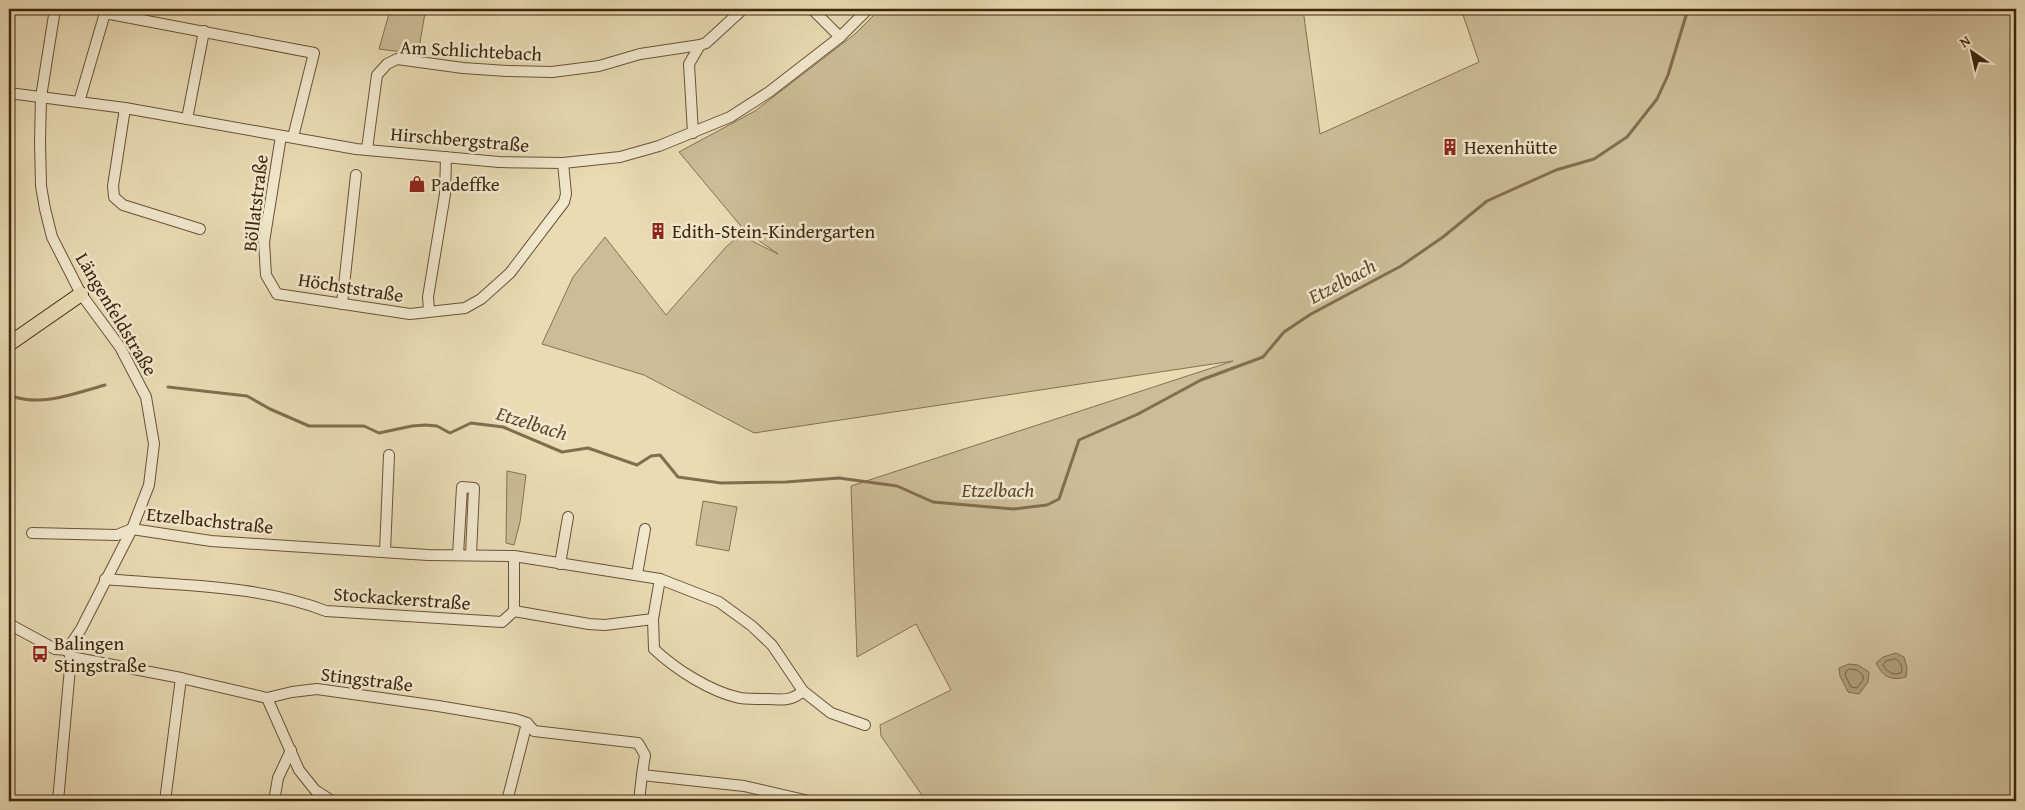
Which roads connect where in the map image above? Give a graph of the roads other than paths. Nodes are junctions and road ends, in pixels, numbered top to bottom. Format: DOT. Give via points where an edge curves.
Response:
graph roads {
  1 [pos="55,9"];
  2 [pos="743,9"];
  3 [pos="815,9"];
  4 [pos="868,9"];
  5 [pos="204,32"];
  6 [pos="840,37"];
  7 [pos="700,45"];
  8 [pos="9,93"];
  9 [pos="41,97"];
  10 [pos="79,102"];
  11 [pos="125,108"];
  12 [pos="187,119"];
  13 [pos="692,133"];
  14 [pos="281,136"];
  15 [pos="292,138"];
  16 [pos="368,149"];
  17 [pos="446,157"];
  18 [pos="563,163"];
  19 [pos="356,175"];
  20 [pos="200,229"];
  21 [pos="266,275"];
  22 [pos="81,294"];
  23 [pos="342,304"];
  24 [pos="429,311"];
  25 [pos="10,342"];
  26 [pos="389,455"];
  27 [pos="568,517"];
  28 [pos="132,529"];
  29 [pos="645,529"];
  30 [pos="32,533"];
  31 [pos="385,552"];
  32 [pos="458,555"];
  33 [pos="471,555"];
  34 [pos="514,556"];
  35 [pos="560,564"];
  36 [pos="637,574"];
  37 [pos="660,579"];
  38 [pos="105,580"];
  39 [pos="514,611"];
  40 [pos="653,619"];
  41 [pos="9,624"];
  42 [pos="69,653"];
  43 [pos="181,678"];
  44 [pos="803,692"];
  45 [pos="268,698"];
  46 [pos="527,723"];
  47 [pos="865,725"];
  48 [pos="290,750"];
  49 [pos="642,775"];
  50 [pos="58,801"];
  51 [pos="165,801"];
  52 [pos="274,801"];
  53 [pos="332,801"];
  54 [pos="507,801"];
  55 [pos="639,801"];
  56 [pos="809,801"];
  1 -- 9 [label="street, Längenfeldstraße"];
  2 -- 7 [label="street, Am Schlichtebach"];
  3 -- 6 [label="street"];
  4 -- 6 [label="street, Hirschbergstraße"];
  5 -- 10 [label="street" via="105,13"];
  5 -- 12 [label="street"];
  5 -- 15 [label="street" via="314,53"];
  6 -- 13 [label="street, Hirschbergstraße" via="769,92 730,117"];
  7 -- 13 [label="street, Am Schlichtebach" via="689,64"];
  7 -- 16 [label="street, Am Schlichtebach" via="640,54 600,66 552,72 507,72 397,59 377,75"];
  8 -- 9 [label="street, Hirschbergstraße"];
  9 -- 10 [label="street, Hirschbergstraße"];
  9 -- 22 [label="street, Längenfeldstraße" via="41,186 45,210 52,237"];
  10 -- 11 [label="street, Hirschbergstraße"];
  11 -- 12 [label="street, Hirschbergstraße"];
  11 -- 20 [label="street" via="114,197 123,205"];
  12 -- 14 [label="street, Hirschbergstraße"];
  13 -- 18 [label="street, Hirschbergstraße" via="620,157"];
  14 -- 15 [label="street, Hirschbergstraße"];
  14 -- 21 [label="street, Böllatstraße" via="264,242"];
  15 -- 16 [label="street, Hirschbergstraße"];
  16 -- 17 [label="street, Hirschbergstraße"];
  17 -- 18 [label="street, Hirschbergstraße"];
  17 -- 24 [label="street" via="445,194 428,296"];
  18 -- 24 [label="street, Höchststraße" via="564,202 510,273 481,299 465,308"];
  19 -- 23 [label="street"];
  21 -- 23 [label="street, Höchststraße" via="277,294"];
  22 -- 25 [label="highway"];
  22 -- 28 [label="street, Längenfeldstraße" via="120,347 146,397 154,444 149,485"];
  23 -- 24 [label="street, Höchststraße" via="410,314"];
  26 -- 31 [label="street"];
  27 -- 35 [label="street"];
  28 -- 30 [label="street, Etzelbachstraße" via="117,535"];
  28 -- 31 [label="street, Etzelbachstraße" via="211,541"];
  28 -- 38 [label="street, Längenfeldstraße"];
  29 -- 36 [label="street"];
  31 -- 32 [label="street, Etzelbachstraße"];
  32 -- 33 [label="street, Etzelbachstraße"];
  32 -- 33 [label="street" via="462,487 474,488"];
  33 -- 34 [label="street, Etzelbachstraße"];
  34 -- 35 [label="street, Etzelbachstraße"];
  34 -- 39 [label="street"];
  35 -- 36 [label="street, Etzelbachstraße"];
  36 -- 37 [label="street, Etzelbachstraße"];
  37 -- 40 [label="street"];
  37 -- 44 [label="street, Etzelbachstraße" via="719,602 752,626 772,645"];
  38 -- 39 [label="street, Stockackerstraße" via="252,591 326,611 502,622"];
  38 -- 42 [label="street, Längenfeldstraße"];
  39 -- 40 [label="street" via="604,625"];
  40 -- 44 [label="street" via="654,649 670,664 711,687 740,698 784,700"];
  41 -- 42 [label="street, Stingstraße"];
  42 -- 43 [label="street, Stingstraße"];
  42 -- 50 [label="street"];
  43 -- 45 [label="street, Stingstraße"];
  43 -- 51 [label="street"];
  44 -- 47 [label="street, Etzelbachstraße" via="831,713"];
  45 -- 46 [label="street, Stingstraße" via="317,689 476,712"];
  45 -- 48 [label="street"];
  46 -- 49 [label="street, Stingstraße" via="534,731 638,743 644,754"];
  46 -- 54 [label="street"];
  48 -- 52 [label="street" via="278,778"];
  48 -- 53 [label="street" via="310,784"];
  49 -- 55 [label="street, Stingstraße"];
  49 -- 56 [label="street" via="744,786"];
}
